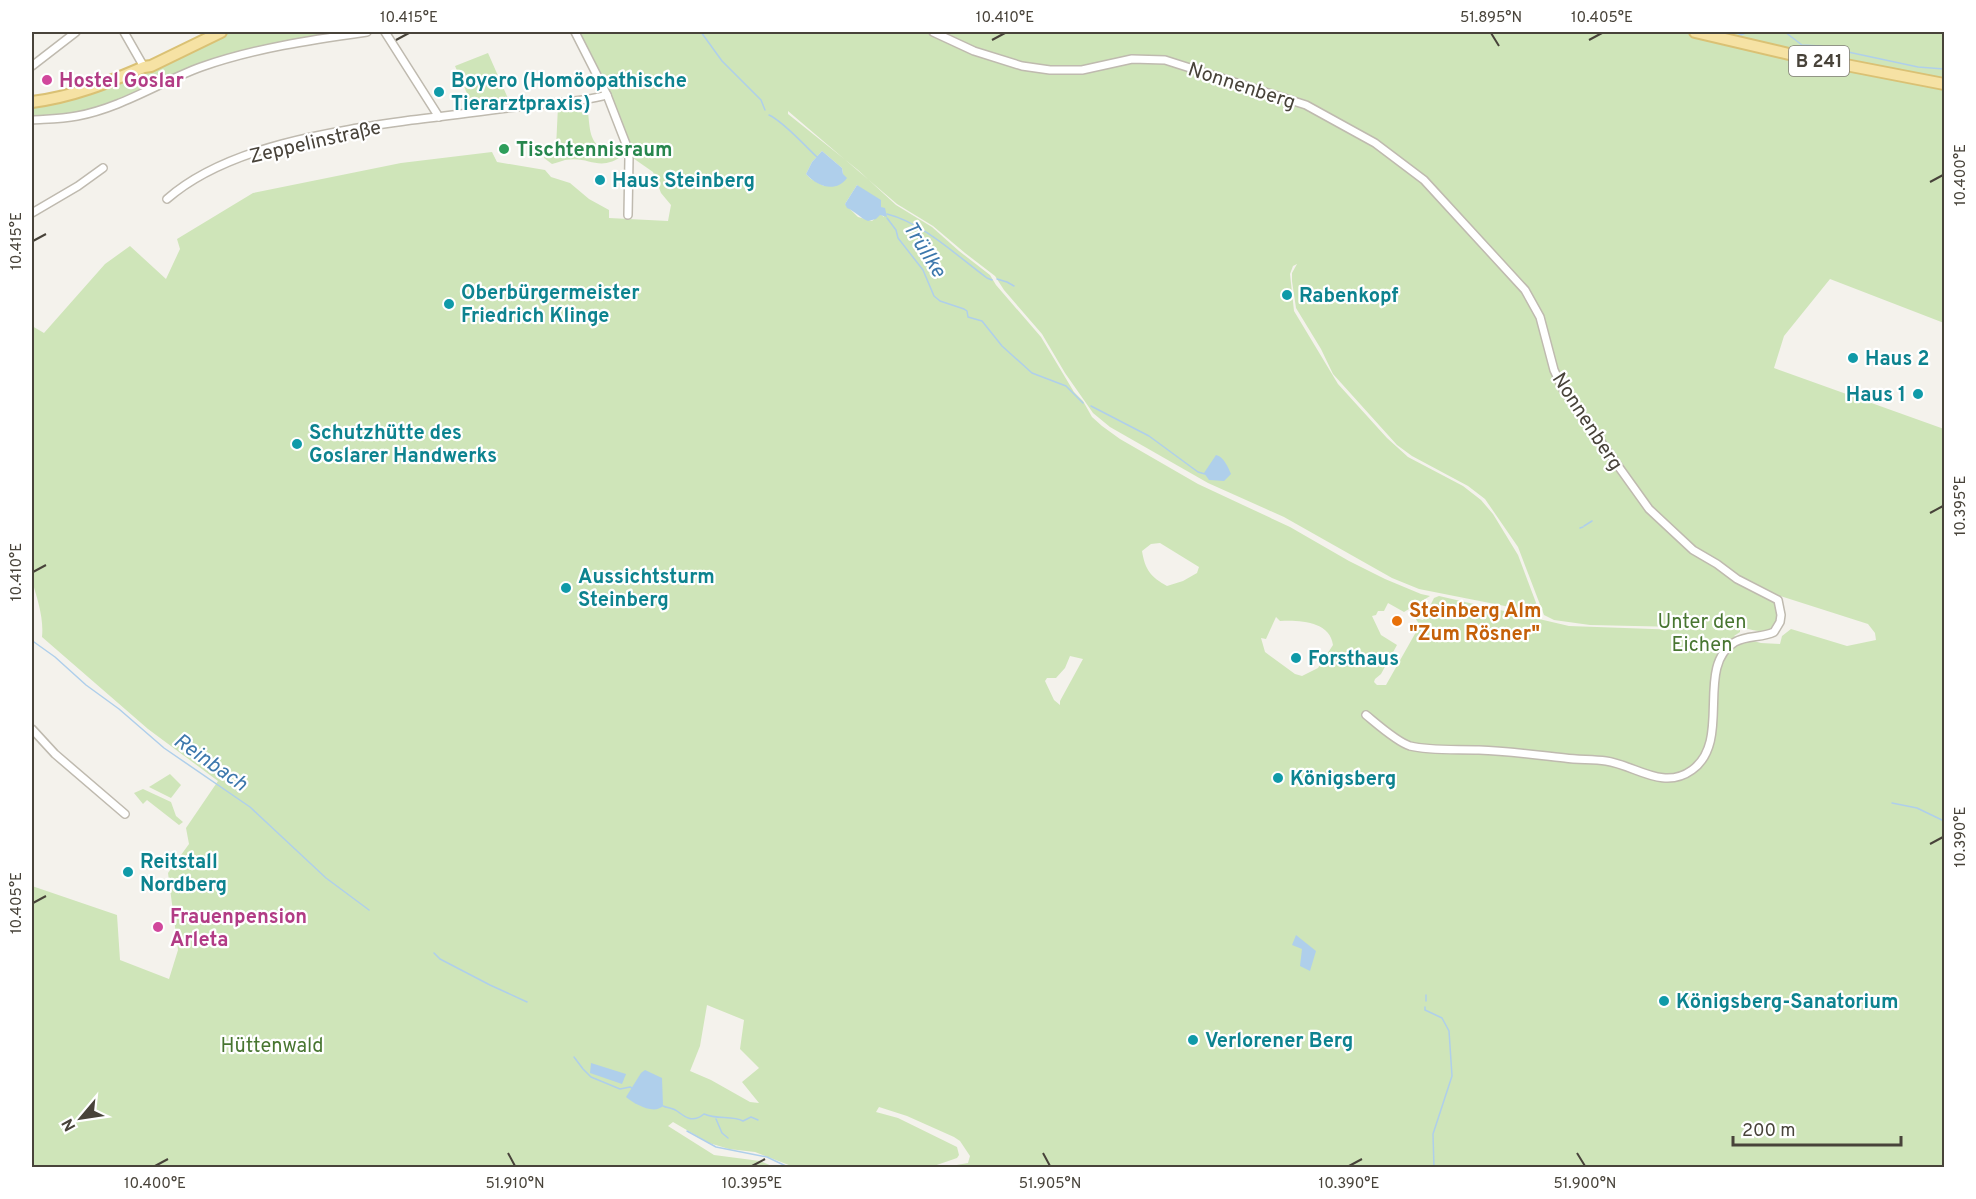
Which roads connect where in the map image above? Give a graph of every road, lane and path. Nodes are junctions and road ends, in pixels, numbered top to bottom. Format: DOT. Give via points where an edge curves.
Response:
graph roads {
  1 [pos="76,32"];
  2 [pos="124,32"];
  3 [pos="220,32"];
  4 [pos="367,32"];
  5 [pos="385,32"];
  6 [pos="575,32"];
  7 [pos="933,32"];
  8 [pos="1695,32"];
  9 [pos="32,66"];
  10 [pos="144,67"];
  11 [pos="1944,84"];
  12 [pos="607,94"];
  13 [pos="32,102"];
  14 [pos="439,117"];
  15 [pos="32,120"];
  16 [pos="102,168"];
  17 [pos="167,199"];
  18 [pos="32,213"];
  19 [pos="628,215"];
  20 [pos="1366,715"];
  21 [pos="32,729"];
  22 [pos="124,813"];
  1 -- 9 [label="street"];
  2 -- 10 [label="street"];
  3 -- 10 [label="main road"];
  4 -- 15 [label="street" via="233,56 98,111"];
  5 -- 14 [label="street"];
  6 -- 12 [label="street"];
  7 -- 20 [label="street, Nonnenberg" via="974,51 1050,70 1082,70 1132,58 1165,60 1306,105 1375,143 1424,180 1525,290 1540,317 1563,389 1649,509 1693,550 1780,604 1780,622 1774,632 1736,641 1722,653 1706,753 1693,770 1673,778 1644,774 1606,761 1410,746"];
  8 -- 11 [label="main road, B 241"];
  10 -- 13 [label="main road" via="94,88"];
  12 -- 14 [label="street, Zeppelinstraße"];
  12 -- 19 [label="street" via="629,154"];
  14 -- 17 [label="street, Zeppelinstraße" via="281,145 210,170"];
  16 -- 18 [label="street"];
  21 -- 22 [label="street"];
}
